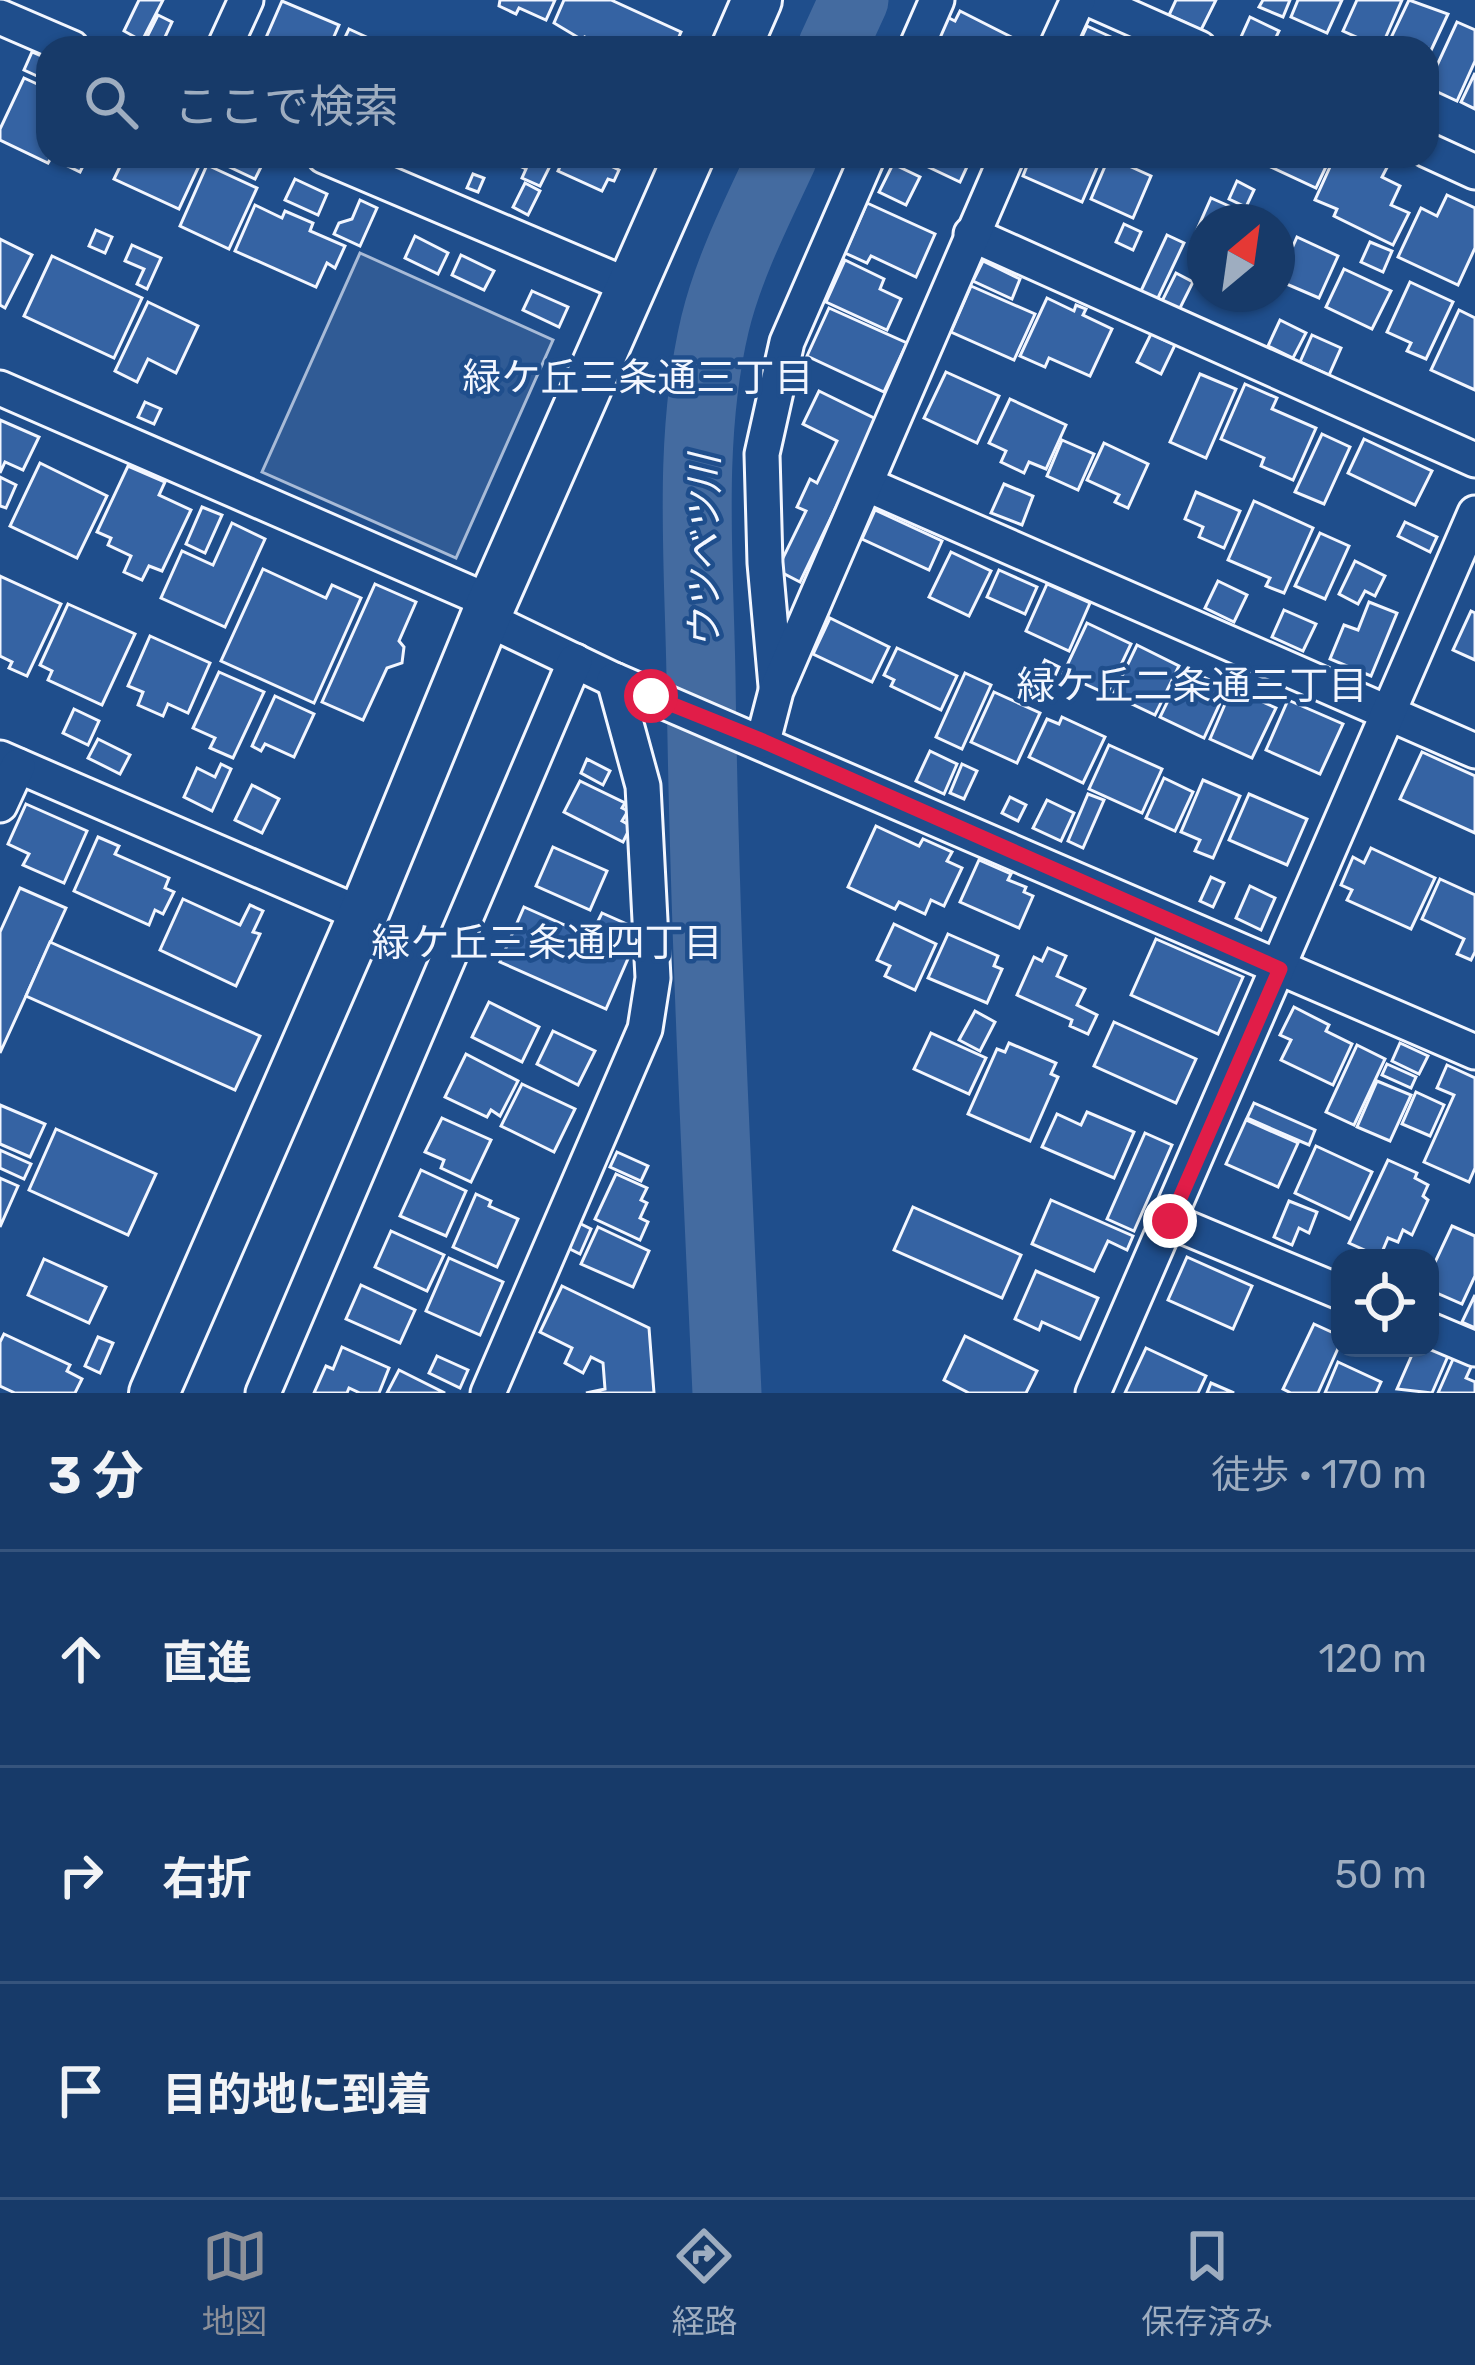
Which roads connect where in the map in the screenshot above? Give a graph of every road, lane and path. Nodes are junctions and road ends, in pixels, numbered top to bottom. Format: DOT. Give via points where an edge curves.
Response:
graph roads {
  1 [pos="246,0"];
  2 [pos="757,0"];
  3 [pos="937,0"];
  4 [pos="1078,0"];
  5 [pos="1091,0"];
  6 [pos="0,17"];
  7 [pos="44,36"];
  8 [pos="230,36"];
  9 [pos="741,36"];
  10 [pos="921,36"];
  11 [pos="1062,36"];
  12 [pos="1171,36"];
  13 [pos="1439,156"];
  14 [pos="352,168"];
  15 [pos="684,168"];
  16 [pos="863,168"];
  17 [pos="1001,168"];
  18 [pos="1475,172"];
  19 [pos="971,234"];
  20 [pos="632,287"];
  21 [pos="0,388"];
  22 [pos="1475,460"];
  23 [pos="866,484"];
  24 [pos="1475,512"];
  25 [pos="489,610"];
  26 [pos="575,661"];
  27 [pos="614,680"];
  28 [pos="776,691"];
  29 [pos="1390,714"];
  30 [pos="754,737"];
  31 [pos="1475,751"];
  32 [pos="9,762"];
  33 [pos="0,805"];
  34 [pos="363,915"];
  35 [pos="1280,969"];
  36 [pos="1475,1052"];
  37 [pos="1170,1221"];
  38 [pos="1331,1288"];
  39 [pos="1439,1334"];
  40 [pos="1475,1349"];
  41 [pos="154,1393"];
  42 [pos="263,1393"];
  43 [pos="488,1393"];
  44 [pos="1093,1393"];
  1 -- 8 [label="street"];
  2 -- 9 [label="street"];
  3 -- 10 [label="street"];
  4 -- 11 [label="street"];
  5 -- 12 [label="street"];
  6 -- 7 [label="street"];
  13 -- 18 [label="street"];
  14 -- 20 [label="street"];
  15 -- 20 [label="street"];
  16 -- 28 [label="street" via="787,342 762,454"];
  17 -- 19 [label="street"];
  19 -- 22 [label="street"];
  19 -- 23 [label="street"];
  20 -- 25 [label="street"];
  21 -- 25 [label="street"];
  23 -- 28 [label="street"];
  23 -- 29 [label="street"];
  24 -- 29 [label="street"];
  25 -- 26 [label="street"];
  25 -- 34 [label="street"];
  26 -- 27 [label="street"];
  26 -- 42 [label="street"];
  27 -- 30 [label="street"];
  27 -- 43 [label="street" via="644,786 653,978 644,1029"];
  28 -- 30 [label="street"];
  29 -- 31 [label="street"];
  29 -- 35 [label="street"];
  30 -- 35 [label="street"];
  32 -- 33 [label="street"];
  32 -- 34 [label="street"];
  34 -- 41 [label="street"];
  35 -- 36 [label="street"];
  35 -- 37 [label="street"];
  37 -- 38 [label="street"];
  37 -- 44 [label="street"];
  39 -- 40 [label="street"];
}
